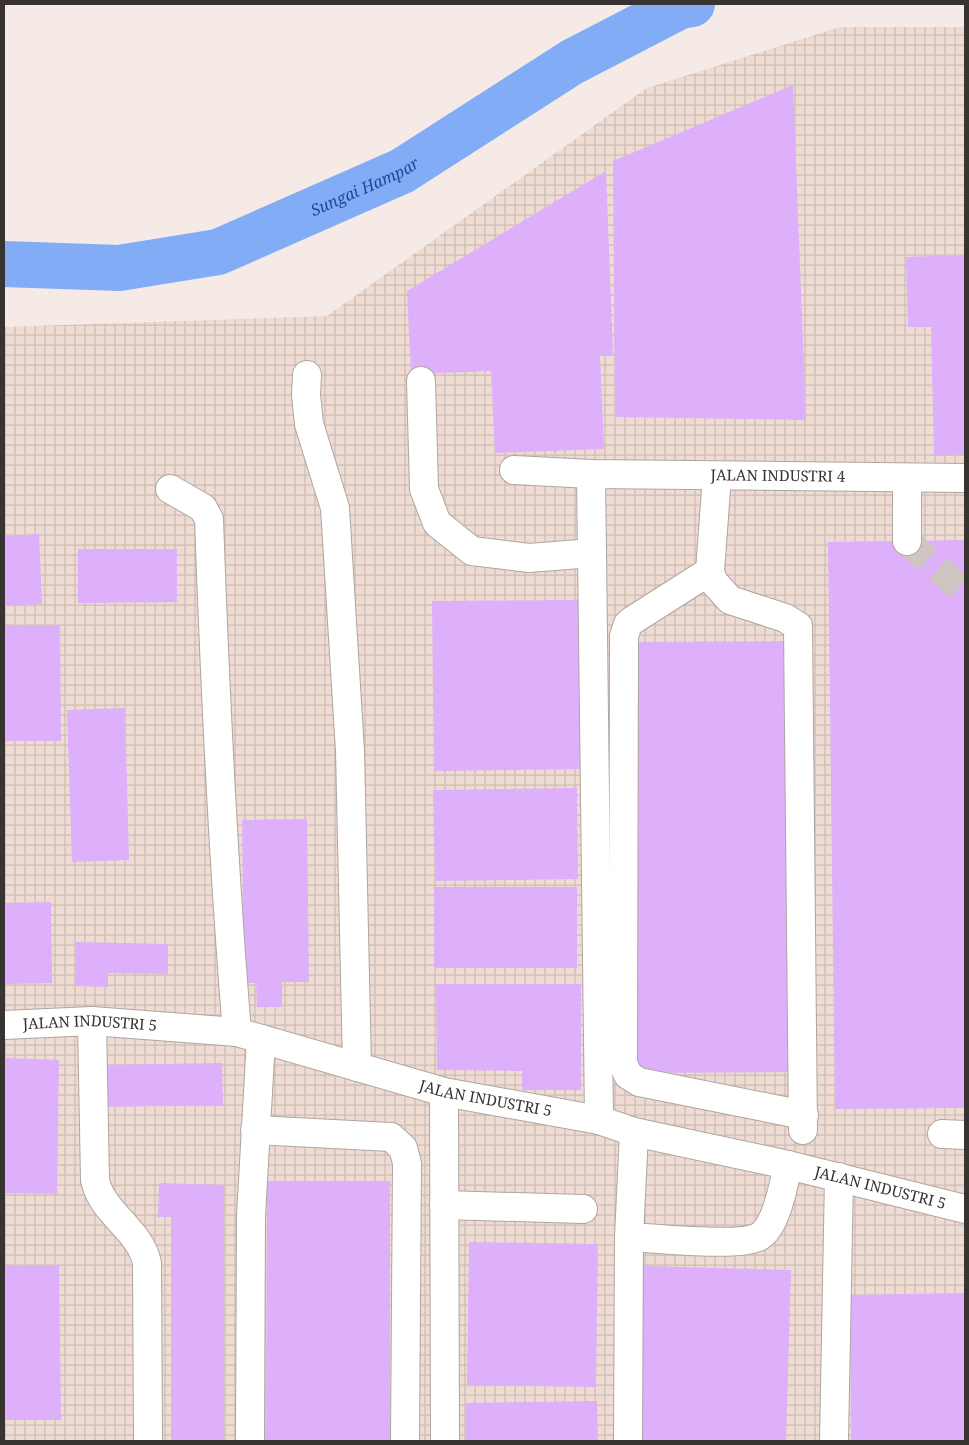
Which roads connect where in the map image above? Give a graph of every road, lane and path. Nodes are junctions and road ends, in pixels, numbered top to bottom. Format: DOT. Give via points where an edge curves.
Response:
graph roads {
  1 [pos="307,375"];
  2 [pos="421,381"];
  3 [pos="514,470"];
  4 [pos="591,474"];
  5 [pos="717,476"];
  6 [pos="907,478"];
  7 [pos="965,478"];
  8 [pos="170,489"];
  9 [pos="907,541"];
  10 [pos="592,553"];
  11 [pos="710,572"];
  12 [pos="92,1021"];
  13 [pos="4,1025"];
  14 [pos="249,1036"];
  15 [pos="357,1067"];
  16 [pos="444,1092"];
  17 [pos="599,1120"];
  18 [pos="255,1130"];
  19 [pos="634,1132"];
  20 [pos="788,1165"];
  21 [pos="840,1177"];
  22 [pos="444,1205"];
  23 [pos="583,1209"];
  24 [pos="965,1209"];
  25 [pos="629,1237"];
  26 [pos="148,1441"];
  27 [pos="250,1441"];
  28 [pos="405,1441"];
  29 [pos="445,1441"];
  30 [pos="628,1441"];
  31 [pos="834,1441"];
  1 -- 15 [label="street" via="308,424 335,508 350,751"];
  2 -- 10 [label="street" via="424,489 437,523 472,550 529,558"];
  3 -- 4 [label="street, JALAN INDUSTRI 4"];
  4 -- 5 [label="street, JALAN INDUSTRI 4"];
  4 -- 10 [label="street"];
  5 -- 6 [label="street, JALAN INDUSTRI 4"];
  5 -- 11 [label="street"];
  6 -- 7 [label="street, JALAN INDUSTRI 4"];
  6 -- 9 [label="street"];
  8 -- 14 [label="street" via="203,508 209,518 228,925"];
  10 -- 17 [label="street"];
  11 -- 11 [label="street" via="633,620 624,636 623,1063 628,1075 639,1082 803,1122 798,626 785,618 730,600 713,581"];
  12 -- 13 [label="street, JALAN INDUSTRI 5"];
  12 -- 14 [label="street, JALAN INDUSTRI 5"];
  12 -- 26 [label="street" via="95,1180 98,1192 138,1240 147,1263"];
  14 -- 15 [label="street, JALAN INDUSTRI 5"];
  14 -- 18 [label="street"];
  15 -- 16 [label="street, JALAN INDUSTRI 5"];
  16 -- 17 [label="street, JALAN INDUSTRI 5"];
  16 -- 22 [label="street"];
  17 -- 19 [label="street, JALAN INDUSTRI 5"];
  18 -- 27 [label="street" via="251,1216"];
  18 -- 28 [label="street" via="391,1137 403,1148 406,1163"];
  19 -- 20 [label="street, JALAN INDUSTRI 5"];
  19 -- 25 [label="street"];
  20 -- 21 [label="street, JALAN INDUSTRI 5"];
  20 -- 25 [label="street" via="780,1201 771,1222 760,1236 737,1242"];
  21 -- 24 [label="street, JALAN INDUSTRI 5"];
  21 -- 31 [label="street"];
  22 -- 23 [label="street"];
  22 -- 29 [label="street"];
  25 -- 30 [label="street"];
}
